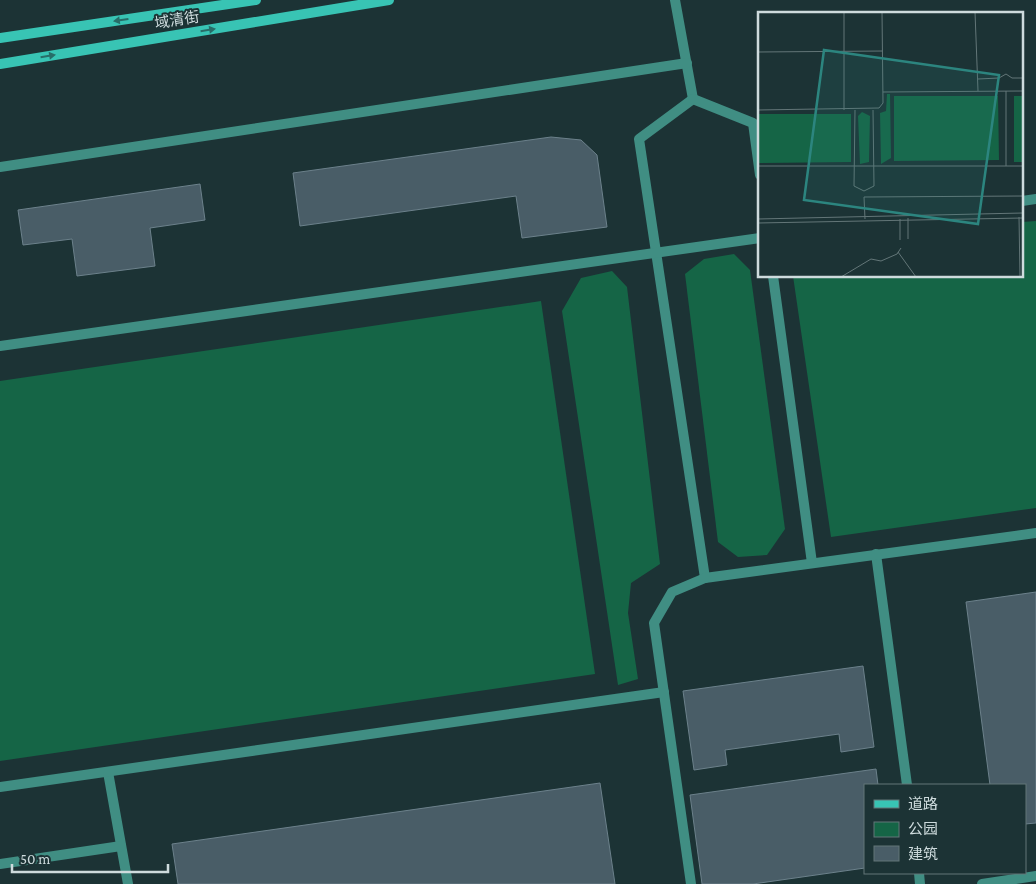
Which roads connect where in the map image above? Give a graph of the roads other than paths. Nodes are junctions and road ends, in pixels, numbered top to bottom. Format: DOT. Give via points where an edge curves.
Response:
graph roads {
  1 [pos="256,0"];
  2 [pos="389,0"];
  3 [pos="675,0"];
  4 [pos="0,38"];
  5 [pos="687,63"];
  6 [pos="0,64"];
  7 [pos="693,98"];
  8 [pos="758,160"];
  9 [pos="0,167"];
  10 [pos="758,238"];
  11 [pos="656,252"];
  12 [pos="774,278"];
  13 [pos="0,346"];
  14 [pos="1036,533"];
  15 [pos="876,554"];
  16 [pos="812,563"];
  17 [pos="705,578"];
  18 [pos="664,692"];
  19 [pos="108,772"];
  20 [pos="907,784"];
  21 [pos="0,787"];
  22 [pos="122,846"];
  23 [pos="0,864"];
  24 [pos="1036,876"];
  25 [pos="128,884"];
  26 [pos="691,884"];
  27 [pos="982,884"];
  1 -- 4 [label="street, 域清街, one-way"];
  6 -- 2 [label="street, 域清街, one-way"];
  3 -- 5 [label="street"];
  5 -- 7 [label="street"];
  5 -- 9 [label="street"];
  7 -- 8 [label="street" via="753,123"];
  7 -- 11 [label="street" via="639,139"];
  10 -- 11 [label="street"];
  11 -- 13 [label="street"];
  11 -- 17 [label="street"];
  12 -- 16 [label="street"];
  14 -- 15 [label="street"];
  15 -- 16 [label="street"];
  15 -- 20 [label="street"];
  16 -- 17 [label="street"];
  17 -- 18 [label="street" via="672,592 654,623"];
  18 -- 19 [label="street"];
  18 -- 26 [label="street"];
  19 -- 21 [label="street"];
  19 -- 22 [label="street"];
  22 -- 23 [label="street"];
  22 -- 25 [label="street"];
  24 -- 27 [label="street"];
}
